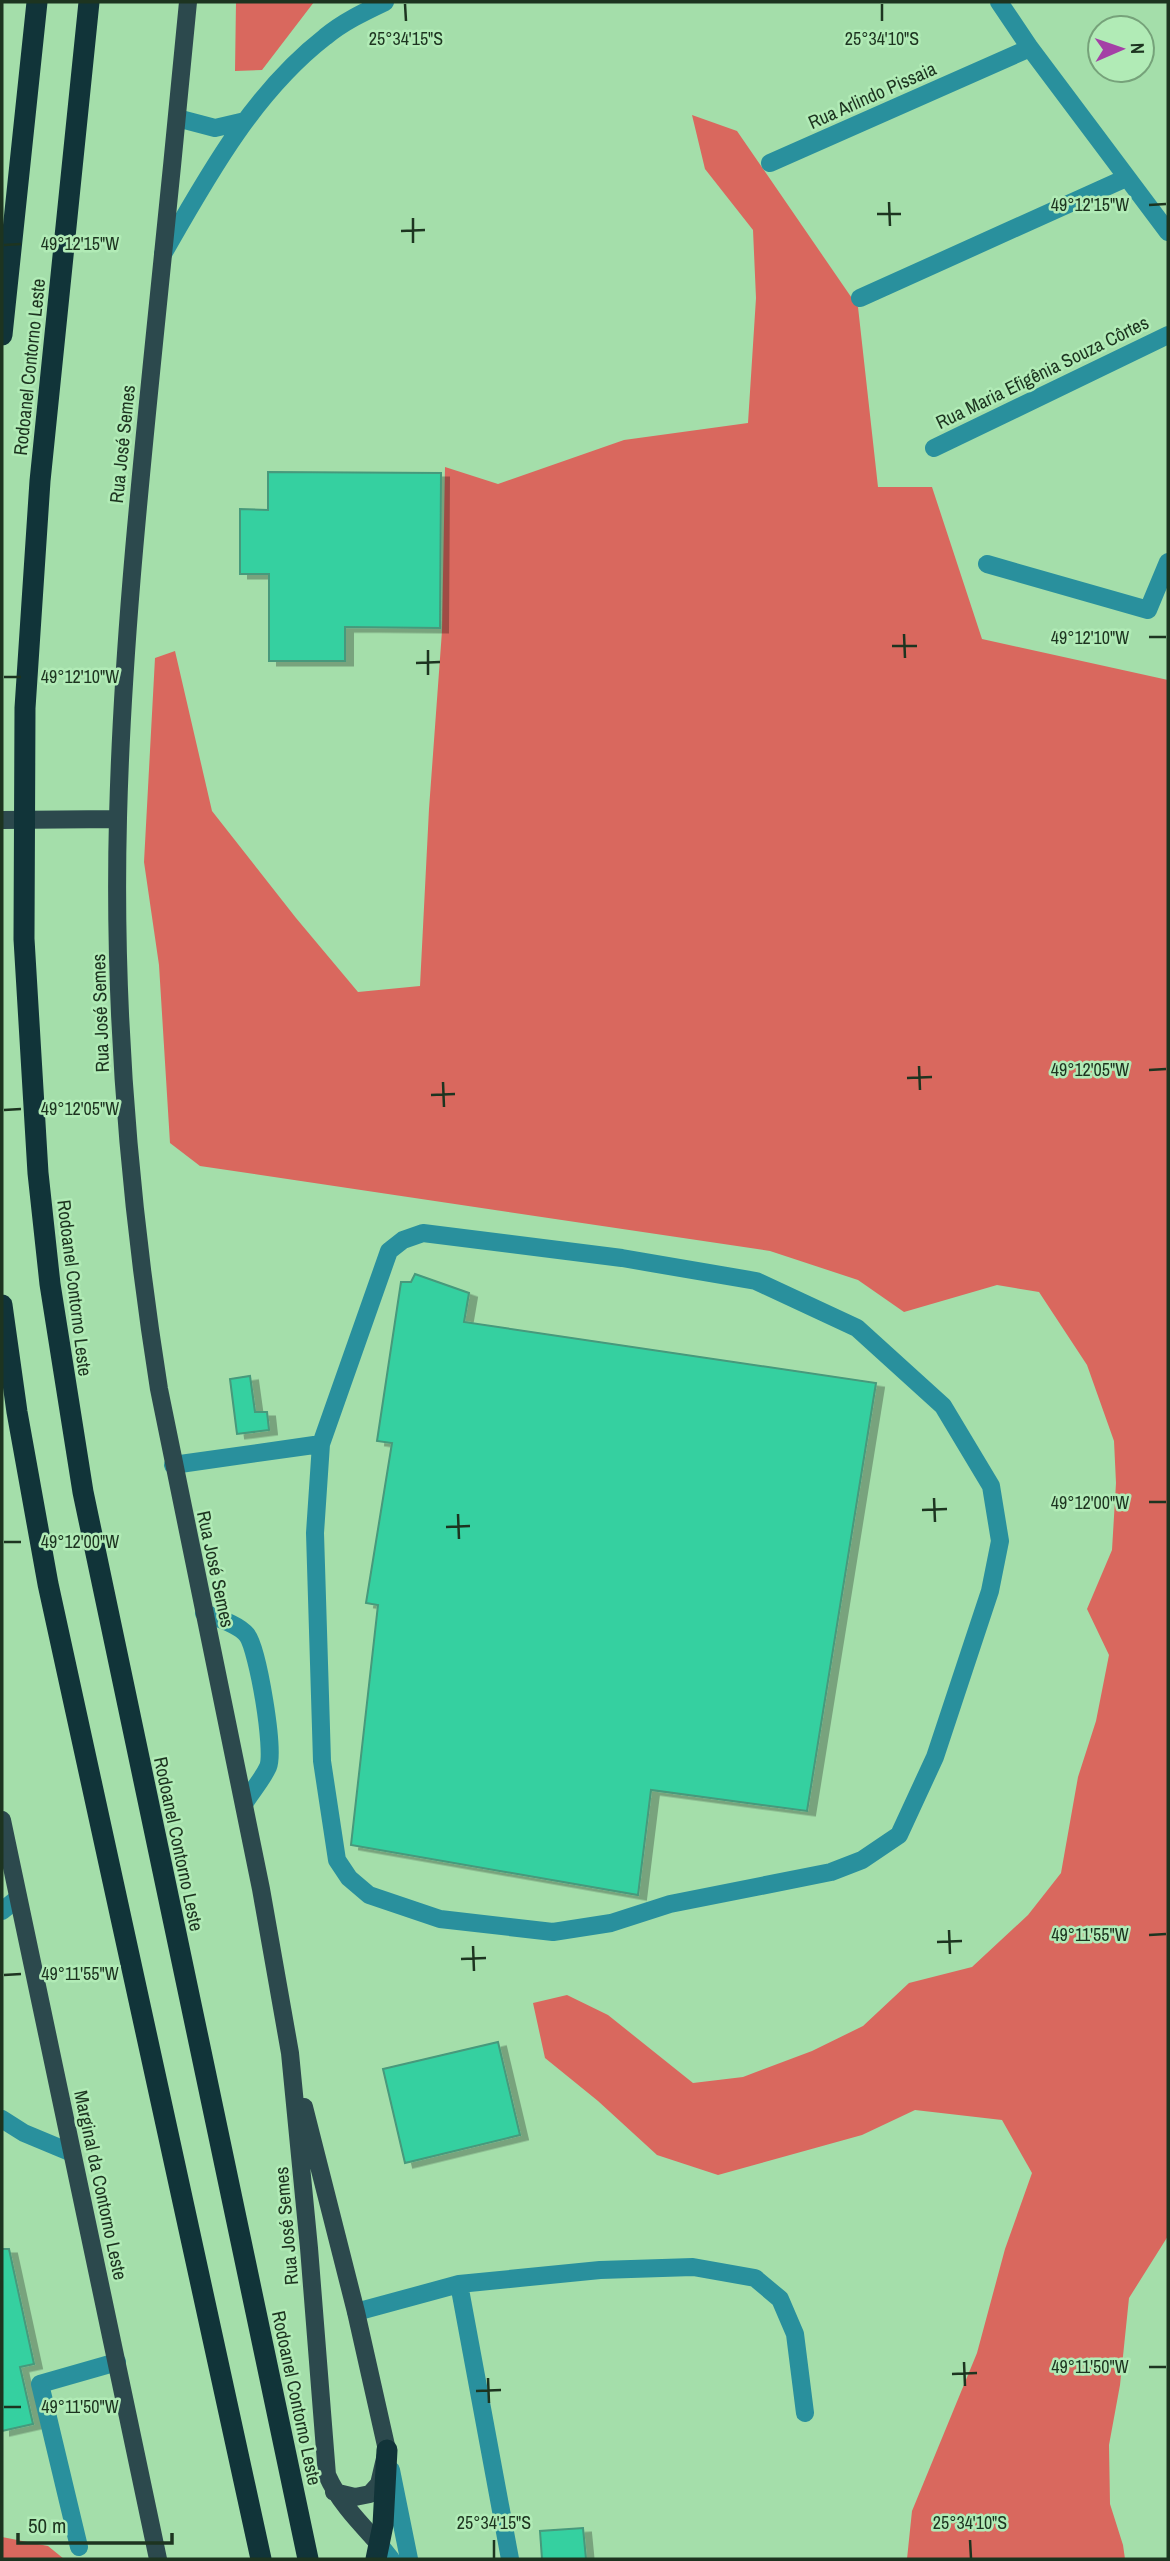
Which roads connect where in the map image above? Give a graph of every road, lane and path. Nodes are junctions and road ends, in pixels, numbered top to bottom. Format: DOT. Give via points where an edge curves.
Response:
graph roads {
  1 [pos="37,2"];
  2 [pos="89,2"];
  3 [pos="188,2"];
  4 [pos="385,2"];
  5 [pos="999,2"];
  6 [pos="1030,48"];
  7 [pos="177,118"];
  8 [pos="245,121"];
  9 [pos="770,163"];
  10 [pos="1126,178"];
  11 [pos="1168,232"];
  12 [pos="163,254"];
  13 [pos="860,298"];
  14 [pos="1168,334"];
  15 [pos="2,335"];
  16 [pos="934,448"];
  17 [pos="1168,562"];
  18 [pos="987,564"];
  19 [pos="118,819"];
  20 [pos="2,820"];
  21 [pos="2,1305"];
  22 [pos="321,1444"];
  23 [pos="173,1465"];
  24 [pos="204,1613"];
  25 [pos="244,1804"];
  26 [pos="2,1820"];
  27 [pos="18,1898"];
  28 [pos="2,1911"];
  29 [pos="290,2053"];
  30 [pos="2,2119"];
  31 [pos="72,2153"];
  32 [pos="459,2284"];
  33 [pos="356,2312"];
  34 [pos="117,2362"];
  35 [pos="805,2413"];
  36 [pos="387,2450"];
  37 [pos="334,2492"];
  38 [pos="79,2547"];
  39 [pos="382,2554"];
  40 [pos="159,2559"];
  41 [pos="261,2559"];
  42 [pos="308,2559"];
  43 [pos="409,2559"];
  44 [pos="510,2559"];
  1 -- 15 [label="highway, Rodoanel Contorno Leste"];
  2 -- 42 [label="highway, Rodoanel Contorno Leste" via="39,495 27,669 25,953 36,1145 65,1391 101,1588"];
  3 -- 7 [label="main road, Rua José Semes"];
  4 -- 8 [label="street" via="326,36 278,81"];
  5 -- 6 [label="street"];
  6 -- 9 [label="street, Rua Arlindo Pissaia"];
  6 -- 10 [label="street"];
  7 -- 8 [label="street" via="215,128"];
  7 -- 12 [label="main road, Rua José Semes"];
  8 -- 12 [label="street"];
  10 -- 11 [label="street"];
  10 -- 13 [label="street"];
  12 -- 19 [label="main road, Rua José Semes" via="133,549"];
  14 -- 16 [label="street, Rua Maria Efigênia Souza Côrtes"];
  17 -- 18 [label="street" via="1148,610"];
  19 -- 20 [label="main road"];
  19 -- 23 [label="main road, Rua José Semes" via="120,997 130,1171 148,1322"];
  21 -- 41 [label="highway" via="48,1584"];
  22 -- 22 [label="street" via="315,1533 322,1761 337,1860 369,1895 440,1919 553,1932 831,1872 862,1860 899,1835 935,1757 990,1591 1000,1541 991,1486 943,1406 857,1328 756,1281 622,1258 423,1233 389,1251"];
  22 -- 23 [label="street"];
  23 -- 24 [label="main road, Rua José Semes"];
  24 -- 25 [label="main road, Rua José Semes"];
  24 -- 25 [label="street" via="247,1635 256,1658 271,1747 268,1767"];
  25 -- 29 [label="main road, Rua José Semes"];
  26 -- 27 [label="main road, Marginal da Contorno Leste"];
  27 -- 28 [label="street"];
  27 -- 31 [label="main road, Marginal da Contorno Leste"];
  29 -- 33 [label="main road, Rua José Semes"];
  29 -- 37 [label="main road, Rua José Semes" via="323,2451"];
  30 -- 31 [label="street"];
  31 -- 34 [label="main road, Marginal da Contorno Leste"];
  32 -- 33 [label="street"];
  32 -- 35 [label="street" via="600,2270 693,2267 755,2278 780,2299 795,2334"];
  32 -- 44 [label="street"];
  33 -- 36 [label="main road, Rua José Semes"];
  34 -- 38 [label="street" via="40,2384"];
  34 -- 40 [label="main road, Marginal da Contorno Leste"];
  36 -- 37 [label="main road" via="379,2484 370,2494 355,2497"];
  36 -- 39 [label="highway"];
  36 -- 43 [label="street"];
  37 -- 39 [label="main road, Rua José Semes"];
}
